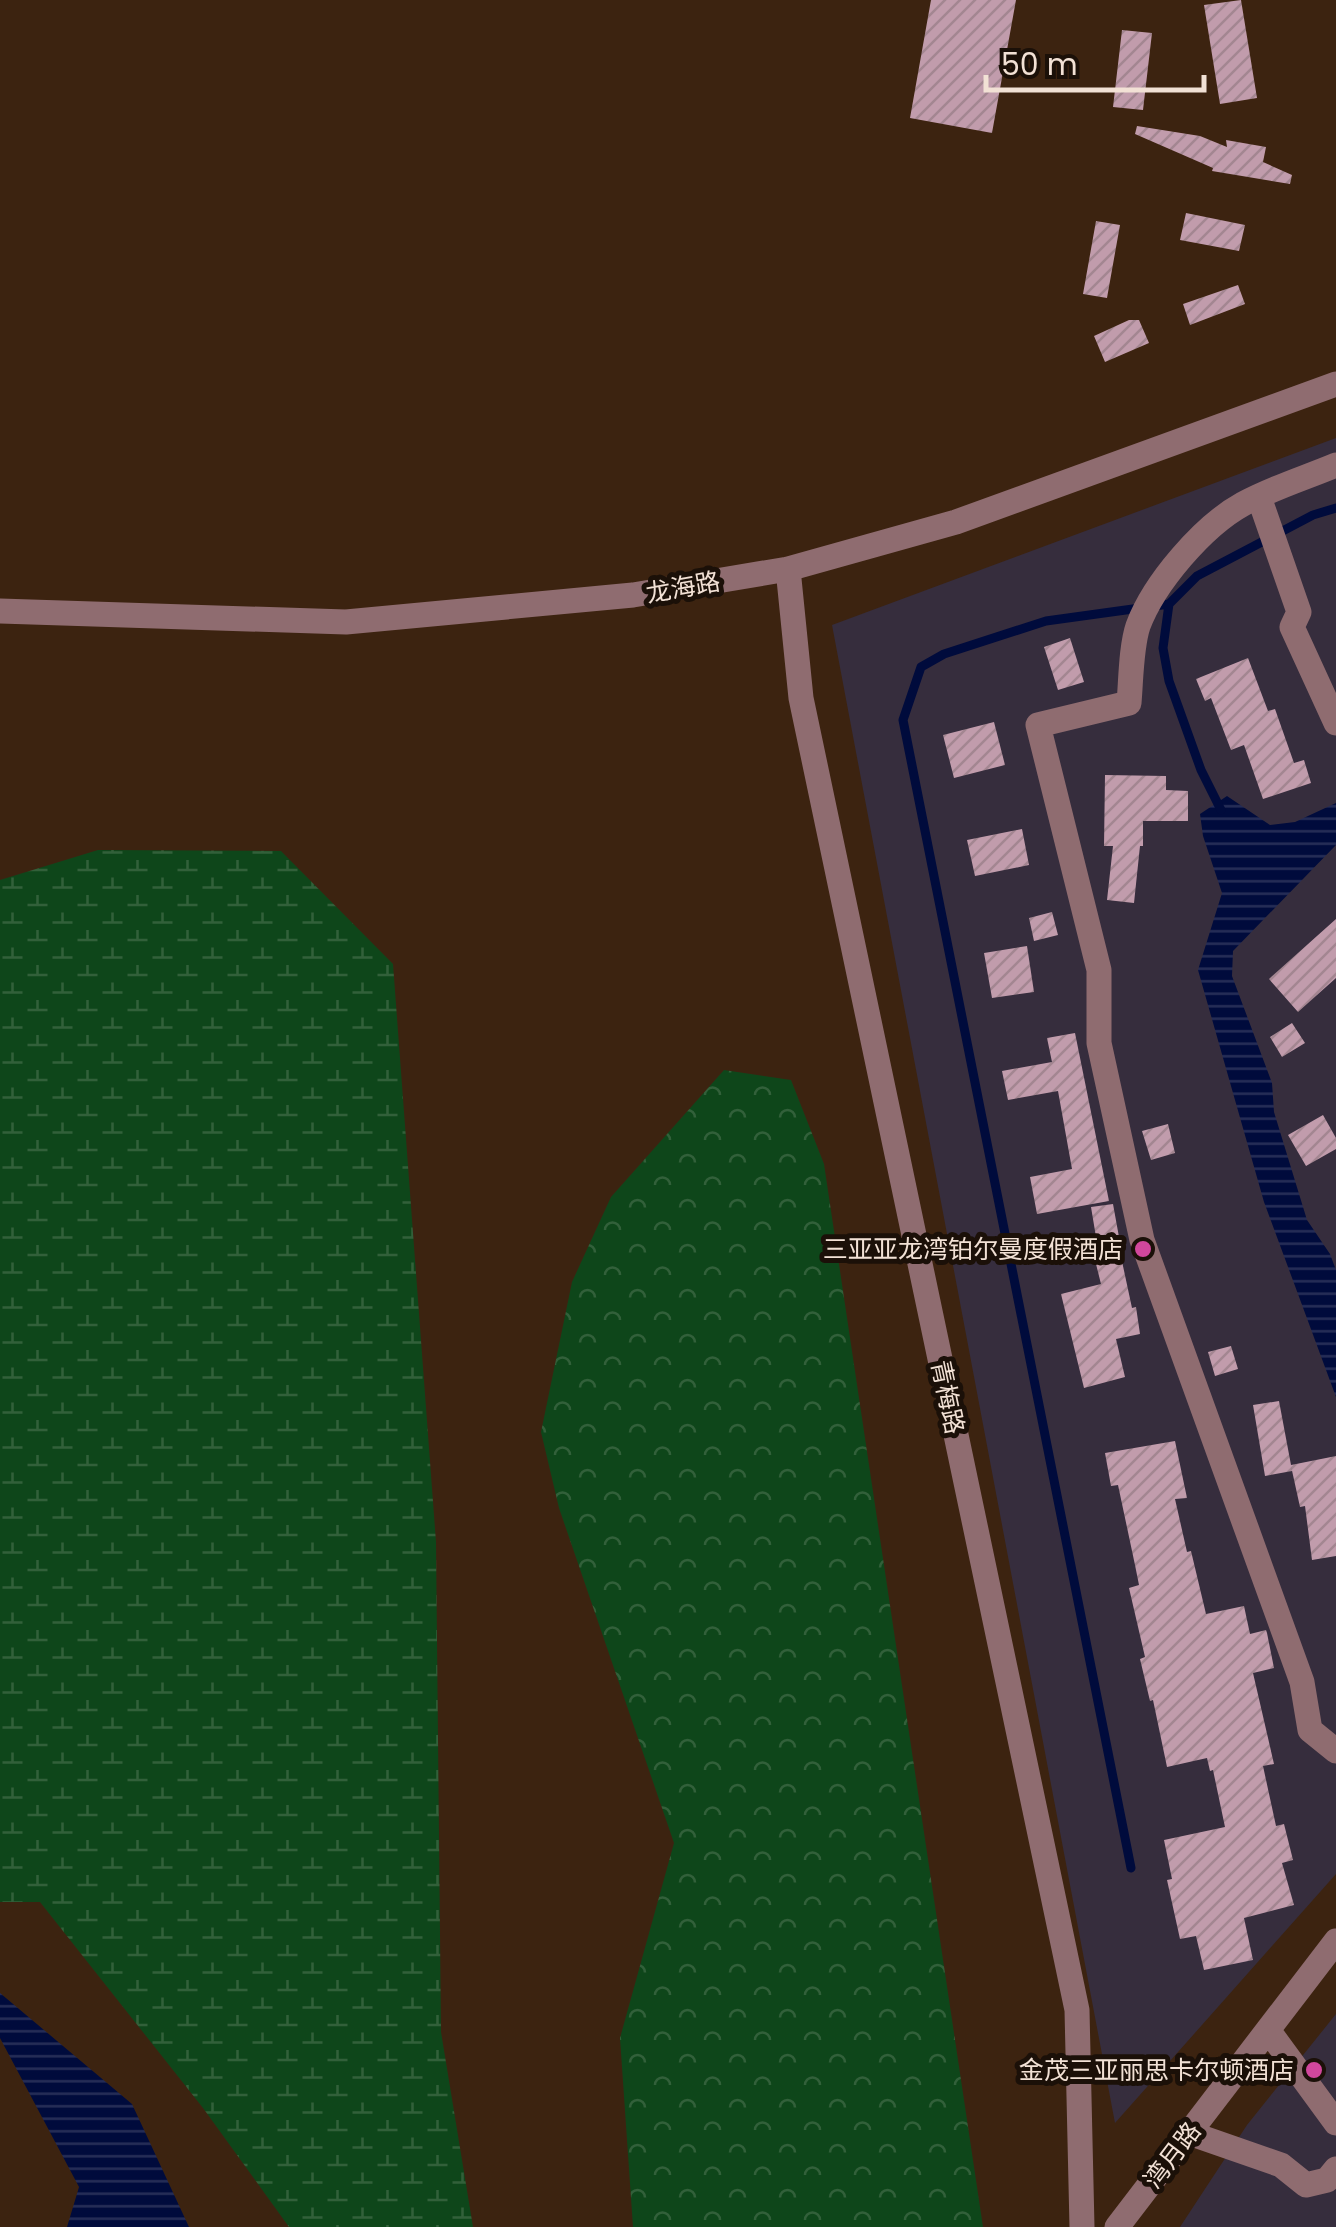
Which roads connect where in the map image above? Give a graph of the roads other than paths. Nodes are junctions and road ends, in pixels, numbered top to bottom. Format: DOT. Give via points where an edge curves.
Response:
graph roads {
  1 [pos="1336,384"];
  2 [pos="1336,466"];
  3 [pos="1258,497"];
  4 [pos="788,569"];
  5 [pos="0,612"];
  6 [pos="1336,723"];
  7 [pos="1336,1750"];
  8 [pos="1336,1941"];
  9 [pos="1268,2030"];
  10 [pos="1336,2123"];
  11 [pos="1189,2132"];
  12 [pos="1333,2179"];
  13 [pos="1082,2227"];
  14 [pos="1117,2227"];
  1 -- 4 [label="street, 龙海路" via="956,522"];
  2 -- 3 [label="street"];
  3 -- 6 [label="street" via="1299,612 1292,627"];
  3 -- 7 [label="street" via="1210,527 1157,587 1137,629 1129,703 1038,725 1099,970 1099,1043 1142,1240 1302,1682 1310,1730"];
  4 -- 5 [label="street, 龙海路" via="633,596 346,622"];
  4 -- 13 [label="street, 青梅路" via="801,698 1077,2010"];
  8 -- 9 [label="street, 湾月路"];
  9 -- 10 [label="street"];
  9 -- 11 [label="street, 湾月路"];
  11 -- 12 [label="street" via="1280,2165 1306,2185"];
  11 -- 14 [label="street, 湾月路"];
}
